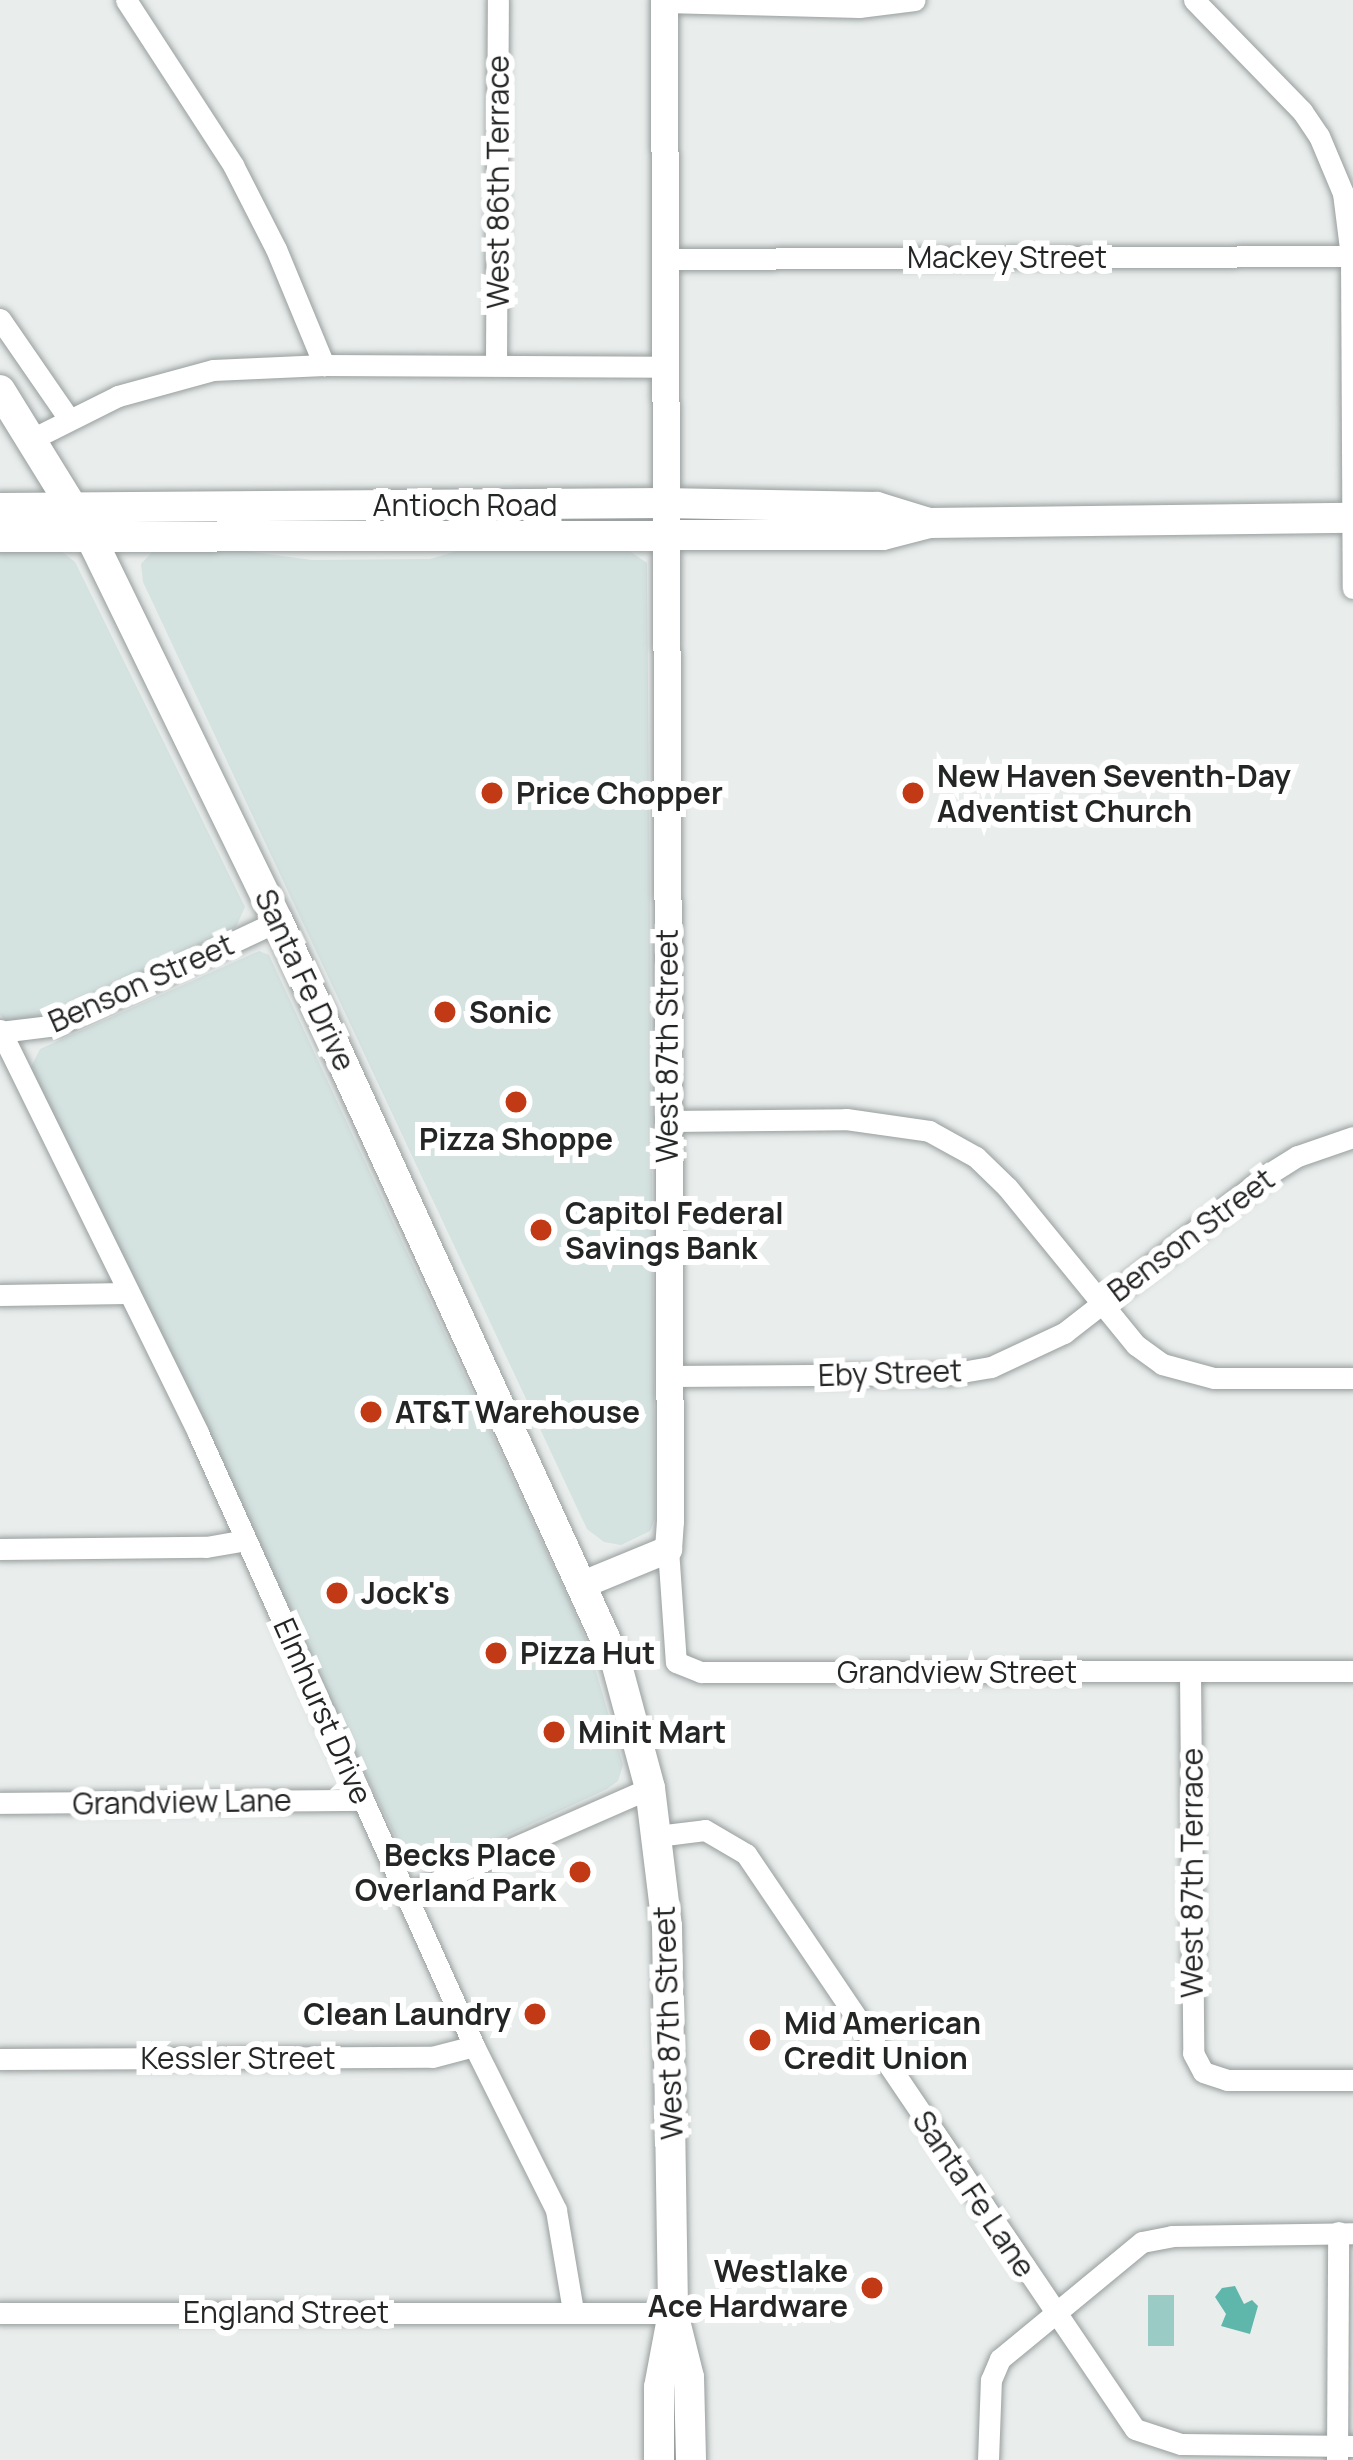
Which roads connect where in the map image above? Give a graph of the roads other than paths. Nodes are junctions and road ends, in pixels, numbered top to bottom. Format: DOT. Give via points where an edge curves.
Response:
graph roads {
  1 [pos="126,0"];
  2 [pos="498,0"];
  3 [pos="915,0"];
  4 [pos="1194,0"];
  5 [pos="664,1"];
  6 [pos="1351,256"];
  7 [pos="664,260"];
  8 [pos="0,319"];
  9 [pos="324,364"];
  10 [pos="496,364"];
  11 [pos="664,367"];
  12 [pos="0,391"];
  13 [pos="69,419"];
  14 [pos="32,439"];
  15 [pos="663,503"];
  16 [pos="0,508"];
  17 [pos="74,508"];
  18 [pos="1352,518"];
  19 [pos="928,523"];
  20 [pos="90,536"];
  21 [pos="664,536"];
  22 [pos="0,537"];
  23 [pos="1353,588"];
  24 [pos="278,920"];
  25 [pos="0,1031"];
  26 [pos="668,1121"];
  27 [pos="1353,1137"];
  28 [pos="127,1293"];
  29 [pos="0,1295"];
  30 [pos="1101,1305"];
  31 [pos="670,1376"];
  32 [pos="1353,1378"];
  33 [pos="245,1540"];
  34 [pos="0,1549"];
  35 [pos="668,1549"];
  36 [pos="585,1583"];
  37 [pos="1353,1671"];
  38 [pos="1190,1672"];
  39 [pos="650,1788"];
  40 [pos="363,1800"];
  41 [pos="0,1803"];
  42 [pos="657,1836"];
  43 [pos="406,1895"];
  44 [pos="474,2046"];
  45 [pos="0,2059"];
  46 [pos="1353,2080"];
  47 [pos="1345,2232"];
  48 [pos="573,2310"];
  49 [pos="0,2313"];
  50 [pos="674,2313"];
  51 [pos="1054,2314"];
  52 [pos="1342,2451"];
  53 [pos="659,2460"];
  54 [pos="691,2460"];
  55 [pos="988,2460"];
  1 -- 9 [label="street" via="233,165"];
  2 -- 10 [label="street, West 86th Terrace"];
  3 -- 5 [label="street" via="859,7"];
  4 -- 6 [label="street" via="1319,136 1343,193"];
  5 -- 7 [label="street, West 87th Street"];
  6 -- 7 [label="street, Mackey Street"];
  6 -- 18 [label="street"];
  7 -- 11 [label="street, West 87th Street"];
  8 -- 13 [label="street"];
  9 -- 10 [label="street"];
  9 -- 13 [label="street" via="172,378"];
  10 -- 11 [label="street"];
  11 -- 15 [label="street, West 87th Street"];
  12 -- 14 [label="main road, Santa Fe Drive"];
  13 -- 14 [label="street"];
  14 -- 17 [label="main road, Santa Fe Drive"];
  15 -- 17 [label="main road, Antioch Road"];
  15 -- 19 [label="main road, Antioch Road" via="877,507"];
  15 -- 21 [label="street, West 87th Street"];
  16 -- 17 [label="main road, Antioch Road"];
  17 -- 20 [label="main road, Santa Fe Drive"];
  18 -- 19 [label="main road, Antioch Road"];
  18 -- 23 [label="street"];
  19 -- 21 [label="main road, Antioch Road" via="883,535"];
  20 -- 21 [label="main road, Antioch Road"];
  20 -- 22 [label="main road, Antioch Road"];
  20 -- 24 [label="main road, Santa Fe Drive"];
  21 -- 26 [label="street, West 87th Street"];
  24 -- 25 [label="street, Benson Street" via="57,1025"];
  24 -- 36 [label="main road, Santa Fe Drive"];
  25 -- 28 [label="street, Elmhurst Drive"];
  26 -- 30 [label="street, Benson Street" via="845,1119 929,1131 976,1157 1007,1187"];
  26 -- 31 [label="street, West 87th Street"];
  27 -- 30 [label="street, Benson Street" via="1267,1174"];
  28 -- 29 [label="street"];
  28 -- 33 [label="street, Elmhurst Drive"];
  30 -- 31 [label="street, Eby Street" via="1032,1352 970,1372"];
  30 -- 32 [label="street" via="1136,1345 1185,1373"];
  31 -- 35 [label="street, West 87th Street"];
  33 -- 34 [label="street"];
  33 -- 40 [label="street, Elmhurst Drive"];
  35 -- 36 [label="street"];
  35 -- 38 [label="street, Grandview Street" via="676,1662 700,1672"];
  36 -- 39 [label="main road, West 87th Street"];
  37 -- 38 [label="street, Grandview Street"];
  38 -- 46 [label="street, West 87th Terrace" via="1193,2053 1203,2072 1227,2080"];
  39 -- 42 [label="main road, West 87th Street"];
  39 -- 43 [label="street"];
  40 -- 41 [label="street, Grandview Lane"];
  40 -- 43 [label="street, Elmhurst Drive"];
  42 -- 50 [label="main road, West 87th Street" via="669,1969"];
  42 -- 51 [label="street, Santa Fe Lane" via="705,1830 746,1854"];
  43 -- 44 [label="street, Elmhurst Drive"];
  44 -- 45 [label="street, Kessler Street" via="432,2057"];
  44 -- 48 [label="street, Elmhurst Drive" via="556,2210"];
  47 -- 51 [label="street" via="1142,2242"];
  47 -- 52 [label="street"];
  48 -- 49 [label="street, England Street"];
  48 -- 50 [label="street"];
  50 -- 53 [label="main road, West 87th Street" via="661,2366"];
  50 -- 54 [label="main road, West 87th Street" via="689,2378"];
  51 -- 52 [label="street, Santa Fe Lane" via="1120,2414 1156,2440"];
  51 -- 55 [label="street" via="1000,2359 991,2380"];
}
